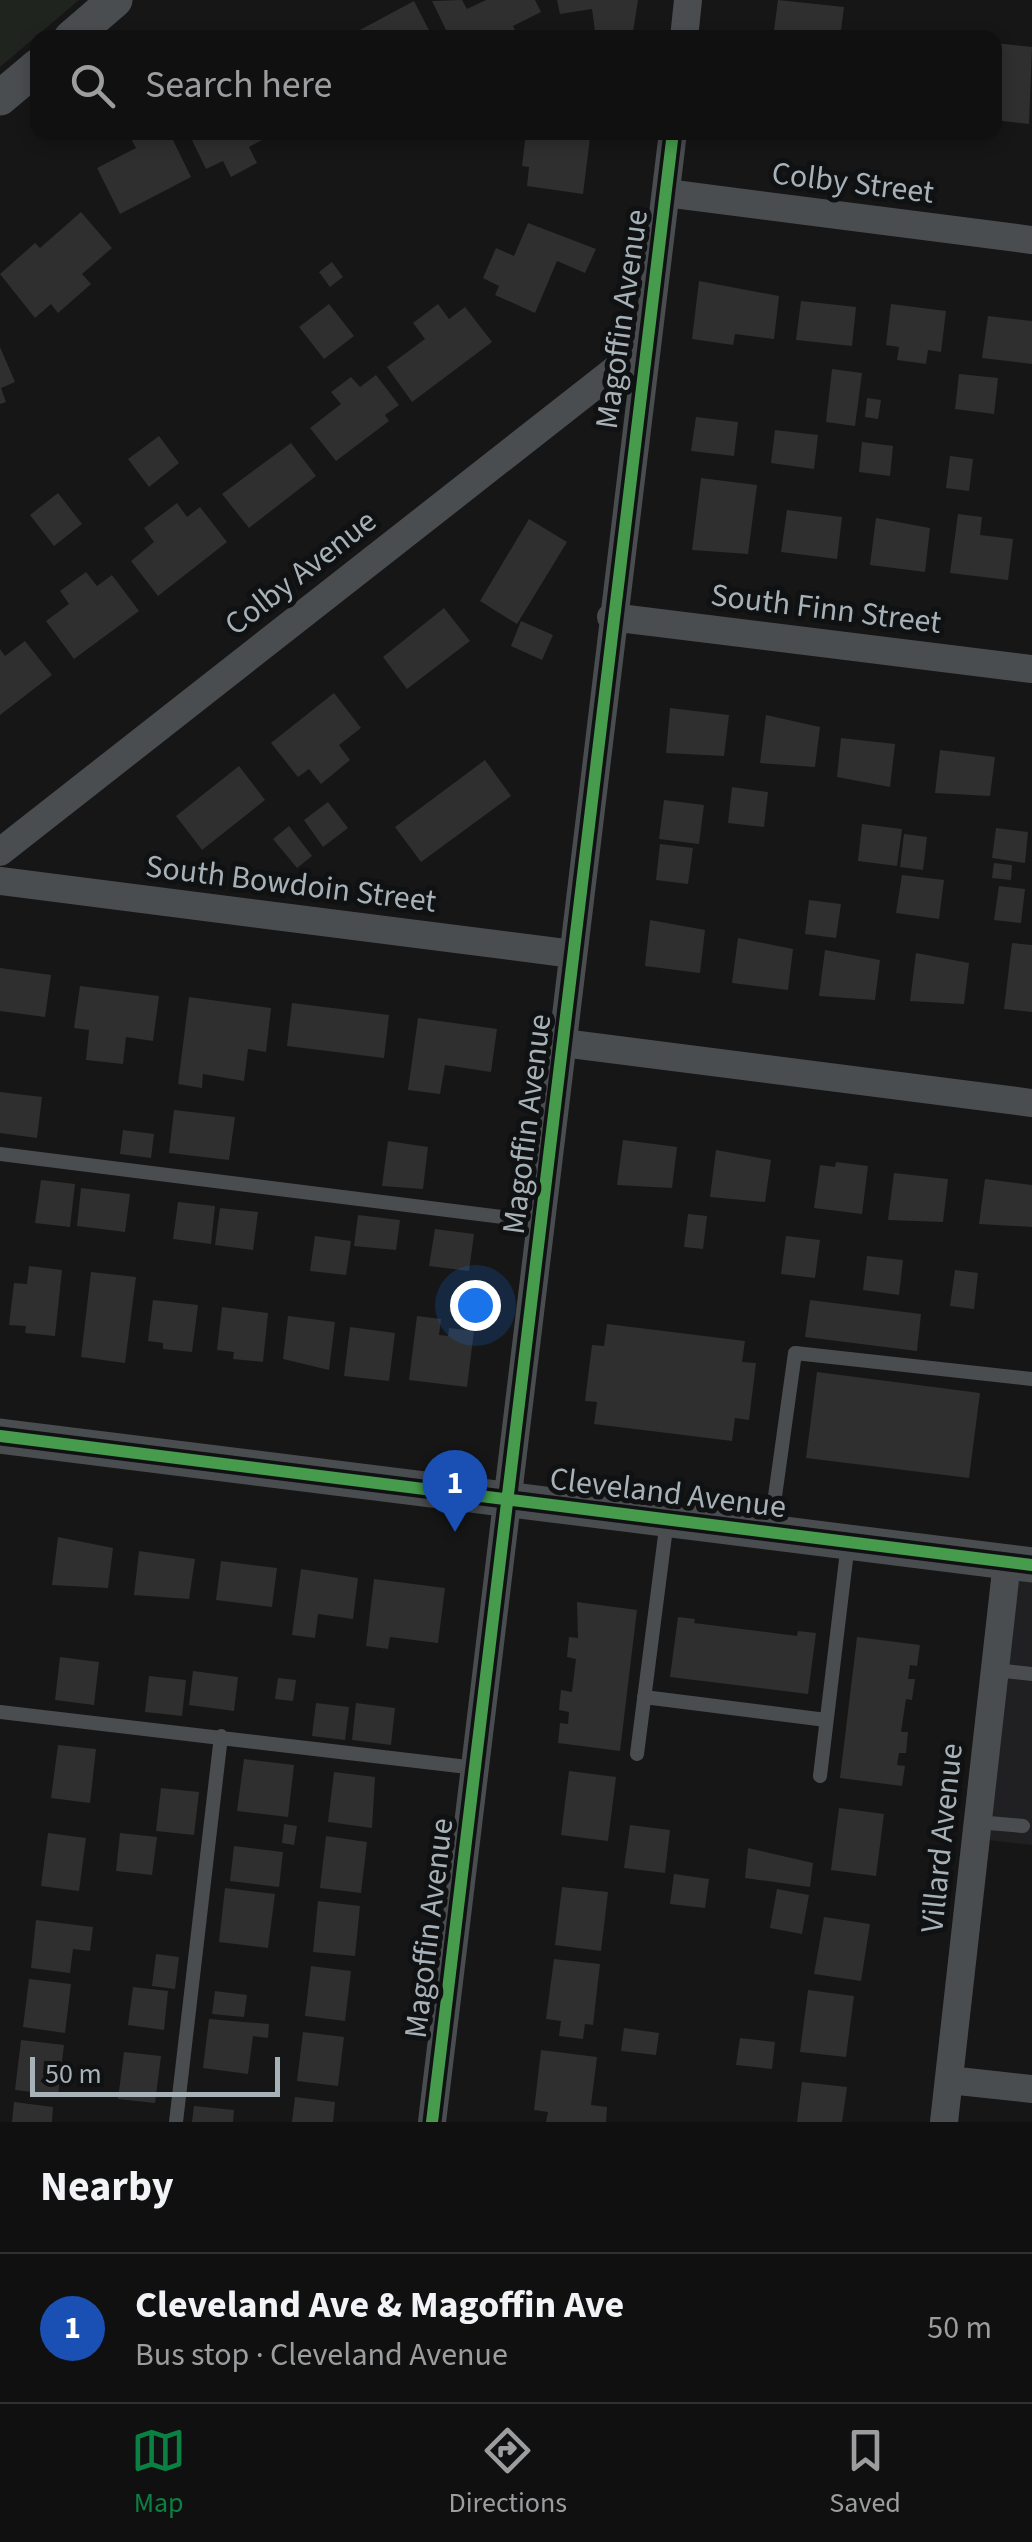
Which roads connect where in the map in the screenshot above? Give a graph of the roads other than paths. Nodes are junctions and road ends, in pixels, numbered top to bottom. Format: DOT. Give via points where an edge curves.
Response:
graph roads {
  1 [pos="115,0"];
  2 [pos="688,0"];
  3 [pos="79,30"];
  4 [pos="685,30"];
  5 [pos="30,73"];
  6 [pos="0,98"];
  7 [pos="672,140"];
  8 [pos="666,193"];
  9 [pos="1032,240"];
  10 [pos="644,347"];
  11 [pos="612,617"];
  12 [pos="1032,670"];
  13 [pos="0,852"];
  14 [pos="0,881"];
  15 [pos="574,954"];
  16 [pos="562,1044"];
  17 [pos="1032,1102"];
  18 [pos="0,1154"];
  19 [pos="542,1222"];
  20 [pos="1032,1379"];
  21 [pos="0,1437"];
  22 [pos="509,1499"];
  23 [pos="666,1520"];
  24 [pos="770,1532"];
  25 [pos="848,1542"];
  26 [pos="1020,1564"];
  27 [pos="995,1670"];
  28 [pos="1032,1674"];
  29 [pos="644,1697"];
  30 [pos="0,1712"];
  31 [pos="826,1720"];
  32 [pos="221,1736"];
  33 [pos="637,1754"];
  34 [pos="476,1768"];
  35 [pos="820,1776"];
  36 [pos="977,1822"];
  37 [pos="1022,1826"];
  38 [pos="949,2080"];
  39 [pos="1032,2089"];
  40 [pos="176,2122"];
  41 [pos="432,2122"];
  42 [pos="944,2122"];
  1 -- 3 [label="street"];
  2 -- 4 [label="street"];
  5 -- 6 [label="street"];
  7 -- 8 [label="street, Magoffin Avenue"];
  8 -- 9 [label="street, Colby Street"];
  8 -- 10 [label="street, Magoffin Avenue"];
  10 -- 11 [label="street, Magoffin Avenue"];
  10 -- 13 [label="street, Colby Avenue"];
  11 -- 12 [label="street, South Finn Street"];
  11 -- 15 [label="street, Magoffin Avenue"];
  14 -- 15 [label="street, South Bowdoin Street"];
  15 -- 16 [label="street, Magoffin Avenue"];
  16 -- 17 [label="street"];
  16 -- 19 [label="street, Magoffin Avenue"];
  18 -- 19 [label="lane"];
  19 -- 22 [label="street, Magoffin Avenue"];
  20 -- 24 [label="lane" via="795,1353"];
  21 -- 22 [label="street, Cleveland Avenue"];
  22 -- 23 [label="street, Cleveland Avenue"];
  22 -- 34 [label="street, Magoffin Avenue"];
  23 -- 24 [label="street, Cleveland Avenue"];
  23 -- 29 [label="lane"];
  24 -- 25 [label="street, Cleveland Avenue"];
  25 -- 26 [label="street, Cleveland Avenue"];
  25 -- 31 [label="lane"];
  26 -- 27 [label="street, Villard Avenue"];
  27 -- 28 [label="lane"];
  27 -- 36 [label="street, Villard Avenue"];
  29 -- 31 [label="lane"];
  29 -- 33 [label="lane"];
  30 -- 32 [label="lane"];
  31 -- 35 [label="lane"];
  32 -- 34 [label="lane"];
  32 -- 40 [label="lane"];
  34 -- 41 [label="street, Magoffin Avenue"];
  36 -- 37 [label="lane"];
  36 -- 38 [label="street, Villard Avenue"];
  38 -- 39 [label="street"];
  38 -- 42 [label="street, Villard Avenue"];
}
